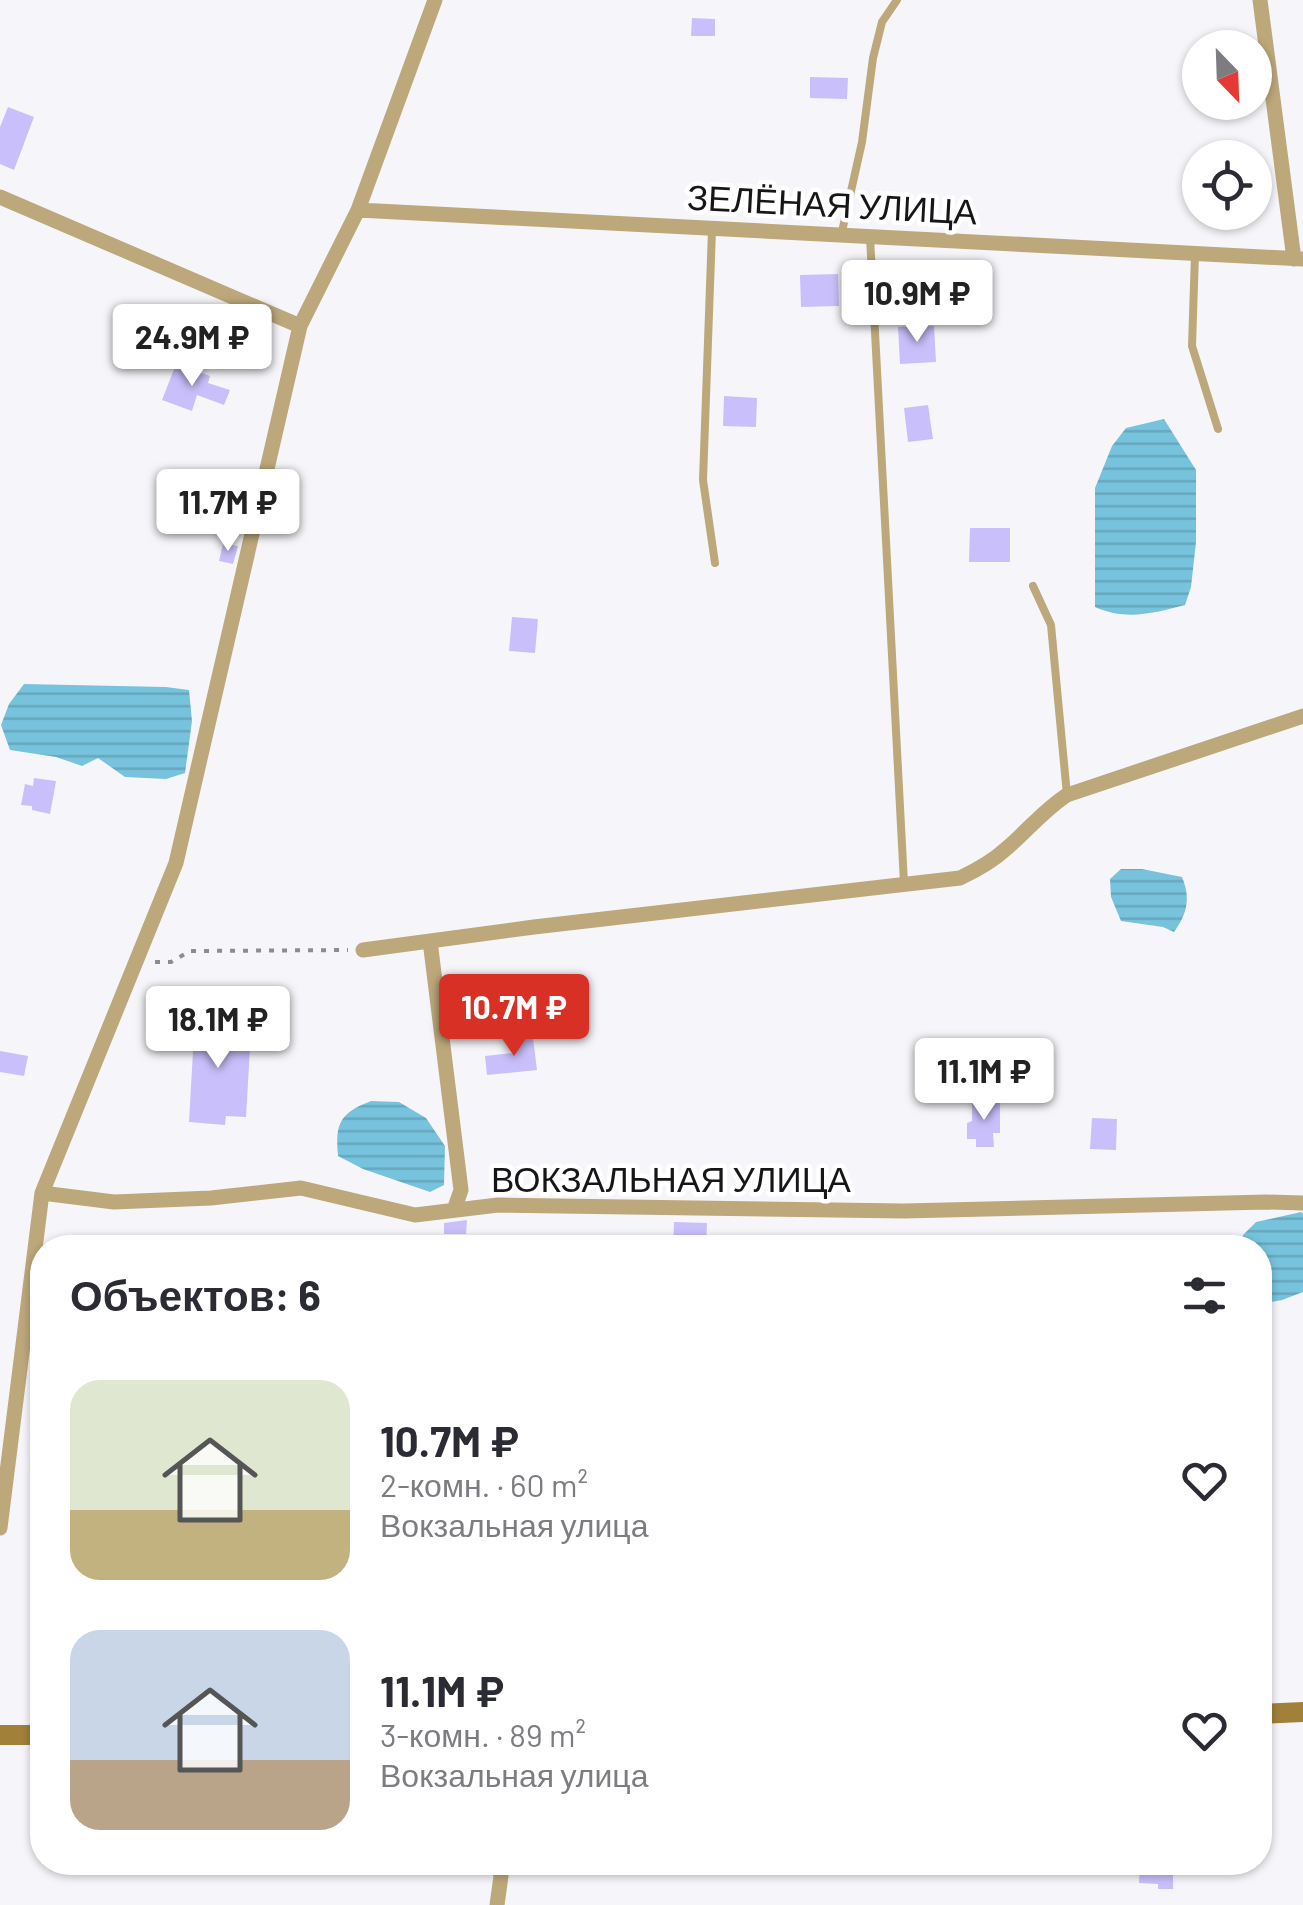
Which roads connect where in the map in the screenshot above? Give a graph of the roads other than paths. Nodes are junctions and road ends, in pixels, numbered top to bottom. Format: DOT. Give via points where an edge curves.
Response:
graph roads {
  1 [pos="435,0"];
  2 [pos="897,0"];
  3 [pos="1260,0"];
  4 [pos="0,197"];
  5 [pos="358,210"];
  6 [pos="712,230"];
  7 [pos="842,236"];
  8 [pos="870,238"];
  9 [pos="1196,254"];
  10 [pos="1298,259"];
  11 [pos="300,326"];
  12 [pos="1218,429"];
  13 [pos="716,562"];
  14 [pos="1033,586"];
  15 [pos="1303,716"];
  16 [pos="1067,795"];
  17 [pos="904,883"];
  18 [pos="430,940"];
  19 [pos="363,950"];
  20 [pos="42,1194"];
  21 [pos="1303,1203"];
  22 [pos="454,1210"];
  23 [pos="37,1235"];
  24 [pos="30,1289"];
  25 [pos="0,1528"];
  26 [pos="1303,1712"];
  27 [pos="1272,1713"];
  28 [pos="30,1734"];
  29 [pos="0,1735"];
  30 [pos="501,1875"];
  31 [pos="497,1905"];
  1 -- 5 [label="street"];
  2 -- 7 [label="lane" via="882,22 873,58"];
  3 -- 10 [label="street"];
  4 -- 11 [label="street"];
  5 -- 6 [label="street, ЗЕЛЁНАЯ УЛИЦА"];
  5 -- 11 [label="street"];
  6 -- 7 [label="street, ЗЕЛЁНАЯ УЛИЦА"];
  6 -- 13 [label="lane" via="703,480"];
  7 -- 8 [label="street, ЗЕЛЁНАЯ УЛИЦА"];
  8 -- 9 [label="street, ЗЕЛЁНАЯ УЛИЦА"];
  8 -- 17 [label="lane"];
  9 -- 10 [label="street, ЗЕЛЁНАЯ УЛИЦА"];
  9 -- 12 [label="lane" via="1192,346"];
  11 -- 20 [label="street" via="176,863"];
  14 -- 16 [label="lane" via="1051,625"];
  15 -- 16 [label="street"];
  16 -- 17 [label="street" via="984,866 960,878"];
  17 -- 18 [label="street"];
  18 -- 19 [label="street"];
  18 -- 22 [label="street" via="462,1190"];
  20 -- 22 [label="street, ВОКЗАЛЬНАЯ УЛИЦА" via="114,1202 301,1188 415,1215"];
  20 -- 23 [label="street"];
  21 -- 22 [label="street, ВОКЗАЛЬНАЯ УЛИЦА" via="904,1212"];
  24 -- 25 [label="street"];
  26 -- 27 [label="street"];
  28 -- 29 [label="street"];
  30 -- 31 [label="street"];
}
